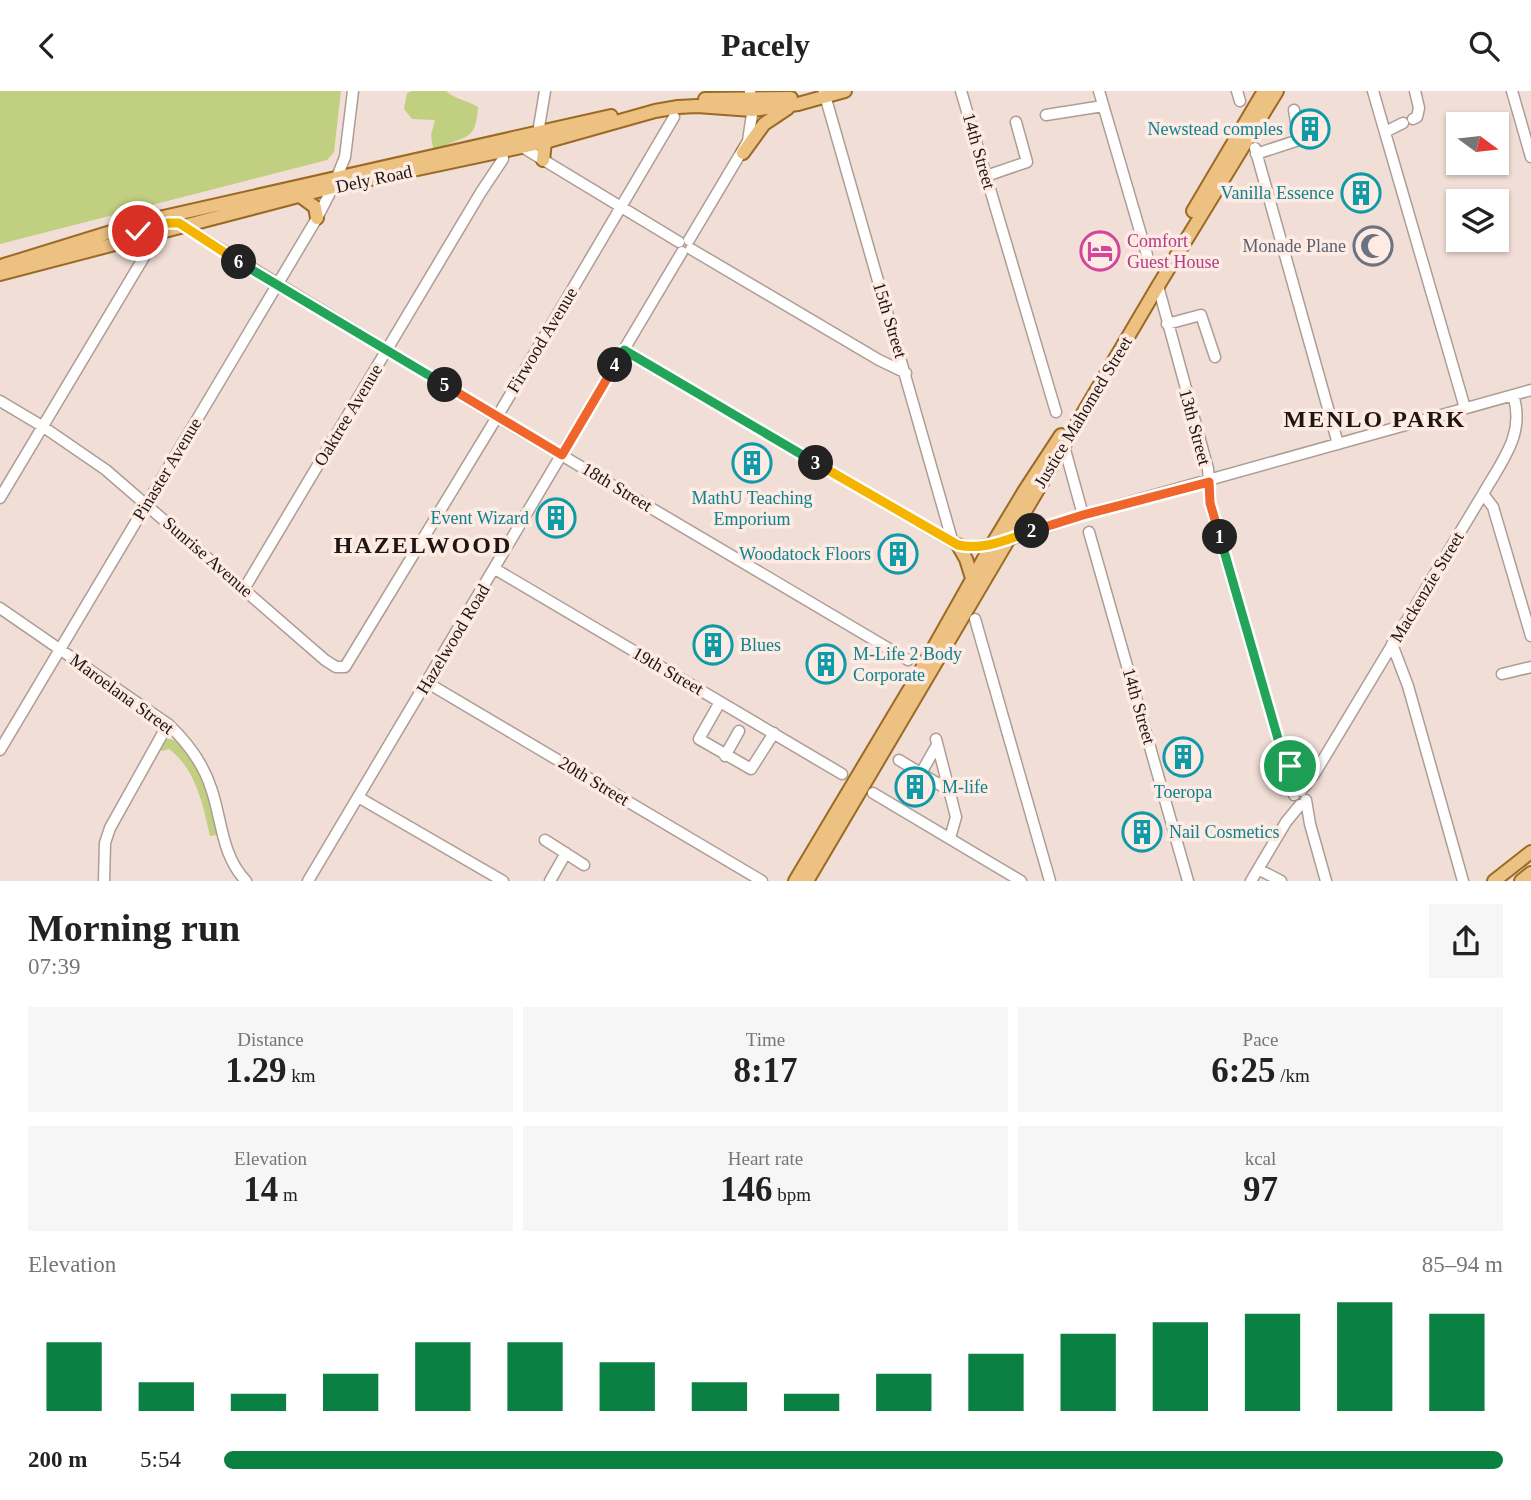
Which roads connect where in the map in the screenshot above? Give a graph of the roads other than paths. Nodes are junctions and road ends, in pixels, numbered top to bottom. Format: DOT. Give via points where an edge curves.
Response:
graph roads {
  1 [pos="353,91"];
  2 [pos="545,91"];
  3 [pos="845,91"];
  4 [pos="961,91"];
  5 [pos="1099,91"];
  6 [pos="1264,91"];
  7 [pos="1277,91"];
  8 [pos="1373,91"];
  9 [pos="1415,91"];
  10 [pos="1512,91"];
  11 [pos="826,94"];
  12 [pos="751,100"];
  13 [pos="798,104"];
  14 [pos="1103,106"];
  15 [pos="1294,110"];
  16 [pos="1046,115"];
  17 [pos="674,117"];
  18 [pos="1016,122"];
  19 [pos="1385,132"];
  20 [pos="542,138"];
  21 [pos="522,148"];
  22 [pos="484,150"];
  23 [pos="502,152"];
  24 [pos="743,153"];
  25 [pos="1531,157"];
  26 [pos="543,160"];
  27 [pos="495,169"];
  28 [pos="986,176"];
  29 [pos="335,182"];
  30 [pos="300,196"];
  31 [pos="621,207"];
  32 [pos="317,218"];
  33 [pos="183,226"];
  34 [pos="151,231"];
  35 [pos="93,238"];
  36 [pos="685,246"];
  37 [pos="1147,255"];
  38 [pos="0,266"];
  39 [pos="0,274"];
  40 [pos="278,285"];
  41 [pos="1158,286"];
  42 [pos="1166,319"];
  43 [pos="386,350"];
  44 [pos="624,350"];
  45 [pos="1215,357"];
  46 [pos="906,373"];
  47 [pos="1531,390"];
  48 [pos="1513,395"];
  49 [pos="0,401"];
  50 [pos="1465,408"];
  51 [pos="1056,412"];
  52 [pos="497,417"];
  53 [pos="42,426"];
  54 [pos="1338,444"];
  55 [pos="1064,446"];
  56 [pos="562,455"];
  57 [pos="1209,482"];
  58 [pos="1483,494"];
  59 [pos="0,498"];
  60 [pos="146,503"];
  61 [pos="1083,515"];
  62 [pos="1089,532"];
  63 [pos="1006,541"];
  64 [pos="992,543"];
  65 [pos="955,544"];
  66 [pos="495,569"];
  67 [pos="972,578"];
  68 [pos="244,589"];
  69 [pos="0,608"];
  70 [pos="975,619"];
  71 [pos="1531,636"];
  72 [pos="1392,644"];
  73 [pos="60,649"];
  74 [pos="908,660"];
  75 [pos="1531,667"];
  76 [pos="343,668"];
  77 [pos="1502,674"];
  78 [pos="426,682"];
  79 [pos="720,702"];
  80 [pos="168,724"];
  81 [pos="739,731"];
  82 [pos="774,733"];
  83 [pos="0,750"];
  84 [pos="725,756"];
  85 [pos="899,760"];
  86 [pos="1286,767"];
  87 [pos="1317,770"];
  88 [pos="921,773"];
  89 [pos="842,774"];
  90 [pos="950,791"];
  91 [pos="873,793"];
  92 [pos="358,797"];
  93 [pos="1300,798"];
  94 [pos="1287,821"];
  95 [pos="1311,827"];
  96 [pos="950,838"];
  97 [pos="545,839"];
  98 [pos="1531,852"];
  99 [pos="566,853"];
  100 [pos="584,865"];
  101 [pos="1258,869"];
  102 [pos="1531,873"];
  103 [pos="104,880"];
  104 [pos="246,880"];
  105 [pos="308,880"];
  106 [pos="503,880"];
  107 [pos="550,880"];
  108 [pos="762,880"];
  109 [pos="795,880"];
  110 [pos="807,880"];
  111 [pos="1021,880"];
  112 [pos="1050,880"];
  113 [pos="1188,880"];
  114 [pos="1251,880"];
  115 [pos="1281,880"];
  116 [pos="1326,880"];
  117 [pos="1463,880"];
  118 [pos="1494,880"];
  119 [pos="1521,880"];
  1 -- 29 [label="street, Pinaster Avenue" via="345,157"];
  2 -- 20 [label="street"];
  3 -- 11 [label="main road"];
  4 -- 28 [label="street, 14th Street"];
  5 -- 14 [label="street"];
  6 -- 64 [label="main road, Justice Mahomed Street" via="1061,436"];
  7 -- 41 [label="main road, Justice Mahomed Street"];
  8 -- 19 [label="street"];
  9 -- 19 [label="street" via="1416,117"];
  10 -- 25 [label="street"];
  11 -- 12 [label="main road"];
  11 -- 13 [label="main road"];
  11 -- 46 [label="street, 15th Street"];
  12 -- 13 [label="main road"];
  12 -- 20 [label="main road, Dely Road" via="675,100"];
  12 -- 24 [label="street, Hazelwood Road" via="751,132"];
  13 -- 24 [label="main road" via="770,118"];
  14 -- 16 [label="street"];
  14 -- 37 [label="street"];
  15 -- 54 [label="street" via="1299,140 1256,151"];
  17 -- 31 [label="street, Firwood Avenue"];
  18 -- 28 [label="street" via="1027,162"];
  19 -- 50 [label="street"];
  20 -- 21 [label="main road, Dely Road"];
  20 -- 22 [label="main road, Dely Road"];
  20 -- 26 [label="main road"];
  21 -- 22 [label="main road" via="513,144"];
  21 -- 23 [label="main road, Dely Road"];
  21 -- 26 [label="street"];
  22 -- 23 [label="main road, Dely Road"];
  22 -- 27 [label="street"];
  22 -- 29 [label="main road, Dely Road"];
  23 -- 27 [label="street, Oaktree Avenue" via="503,159"];
  24 -- 36 [label="street, Hazelwood Road"];
  26 -- 31 [label="street"];
  27 -- 43 [label="street, Oaktree Avenue"];
  28 -- 51 [label="street, 14th Street"];
  29 -- 30 [label="main road, Dely Road"];
  29 -- 32 [label="street, Pinaster Avenue"];
  29 -- 35 [label="main road, Dely Road" via="150,221"];
  30 -- 32 [label="main road" via="315,207"];
  30 -- 33 [label="main road, Dely Road"];
  31 -- 36 [label="street"];
  31 -- 52 [label="street, Firwood Avenue"];
  32 -- 40 [label="street, Pinaster Avenue"];
  33 -- 34 [label="main road, Dely Road"];
  33 -- 40 [label="street, 18th Street"];
  34 -- 35 [label="main road"];
  34 -- 39 [label="main road, Dely Road"];
  34 -- 53 [label="street" via="146,254"];
  35 -- 38 [label="main road, Dely Road"];
  36 -- 44 [label="street, Hazelwood Road"];
  36 -- 46 [label="street"];
  40 -- 43 [label="street, 18th Street"];
  40 -- 60 [label="street, Pinaster Avenue"];
  41 -- 42 [label="street, 13th Street"];
  41 -- 55 [label="main road, Justice Mahomed Street"];
  42 -- 45 [label="street" via="1201,315"];
  42 -- 57 [label="street, 13th Street"];
  43 -- 52 [label="street, 18th Street"];
  43 -- 68 [label="street, Oaktree Avenue"];
  44 -- 56 [label="street, Hazelwood Road"];
  44 -- 65 [label="street"];
  46 -- 65 [label="street, 15th Street"];
  47 -- 48 [label="street"];
  48 -- 50 [label="street"];
  48 -- 58 [label="street, Mackenzie Street" via="1517,430"];
  49 -- 53 [label="street, Sunrise Avenue"];
  50 -- 54 [label="street"];
  52 -- 56 [label="street, 18th Street"];
  52 -- 76 [label="street, Firwood Avenue"];
  53 -- 59 [label="street"];
  53 -- 60 [label="street, Sunrise Avenue"];
  54 -- 57 [label="street"];
  55 -- 61 [label="street"];
  55 -- 63 [label="main road, Justice Mahomed Street"];
  56 -- 66 [label="street, Hazelwood Road"];
  56 -- 74 [label="street, 18th Street"];
  57 -- 61 [label="street"];
  57 -- 86 [label="street, 13th Street" via="1211,508"];
  58 -- 71 [label="street" via="1493,507"];
  58 -- 72 [label="street, Mackenzie Street"];
  60 -- 68 [label="street, Sunrise Avenue"];
  60 -- 73 [label="street, Pinaster Avenue"];
  61 -- 63 [label="street"];
  62 -- 113 [label="street, 14th Street"];
  63 -- 64 [label="street"];
  63 -- 110 [label="main road, Justice Mahomed Street"];
  64 -- 65 [label="street"];
  64 -- 67 [label="main road, Justice Mahomed Street"];
  65 -- 67 [label="main road"];
  66 -- 78 [label="street, Hazelwood Road"];
  66 -- 79 [label="street, 19th Street"];
  67 -- 109 [label="main road, Justice Mahomed Street"];
  68 -- 76 [label="street, Sunrise Avenue" via="325,660"];
  69 -- 73 [label="street, Maroelana Street"];
  70 -- 112 [label="street"];
  72 -- 87 [label="street, Mackenzie Street"];
  72 -- 117 [label="street"];
  73 -- 80 [label="street, Maroelana Street"];
  73 -- 83 [label="street, Pinaster Avenue"];
  75 -- 77 [label="street"];
  78 -- 92 [label="street, Hazelwood Road"];
  78 -- 108 [label="street, 20th Street"];
  79 -- 82 [label="street, 19th Street"];
  79 -- 84 [label="street" via="699,739"];
  80 -- 103 [label="street" via="110,828"];
  80 -- 104 [label="street, Maroelana Street" via="205,771 229,854"];
  81 -- 84 [label="street"];
  82 -- 84 [label="street" via="751,769"];
  82 -- 89 [label="street, 19th Street"];
  85 -- 88 [label="street"];
  86 -- 87 [label="street" via="1302,773"];
  86 -- 93 [label="street, 13th Street"];
  87 -- 93 [label="street, Mackenzie Street"];
  88 -- 90 [label="street"];
  88 -- 90 [label="street" via="937,742"];
  90 -- 96 [label="street" via="956,817"];
  91 -- 96 [label="street"];
  92 -- 105 [label="street, Hazelwood Road"];
  92 -- 106 [label="street"];
  93 -- 94 [label="street, Mackenzie Street"];
  93 -- 95 [label="street, 13th Street"];
  94 -- 95 [label="street"];
  94 -- 101 [label="street, Mackenzie Street"];
  95 -- 116 [label="street, 13th Street"];
  96 -- 111 [label="street"];
  97 -- 99 [label="street"];
  98 -- 118 [label="main road"];
  99 -- 100 [label="street"];
  99 -- 107 [label="street"];
  101 -- 114 [label="street, Mackenzie Street"];
  101 -- 115 [label="street"];
  102 -- 119 [label="main road"];
}
